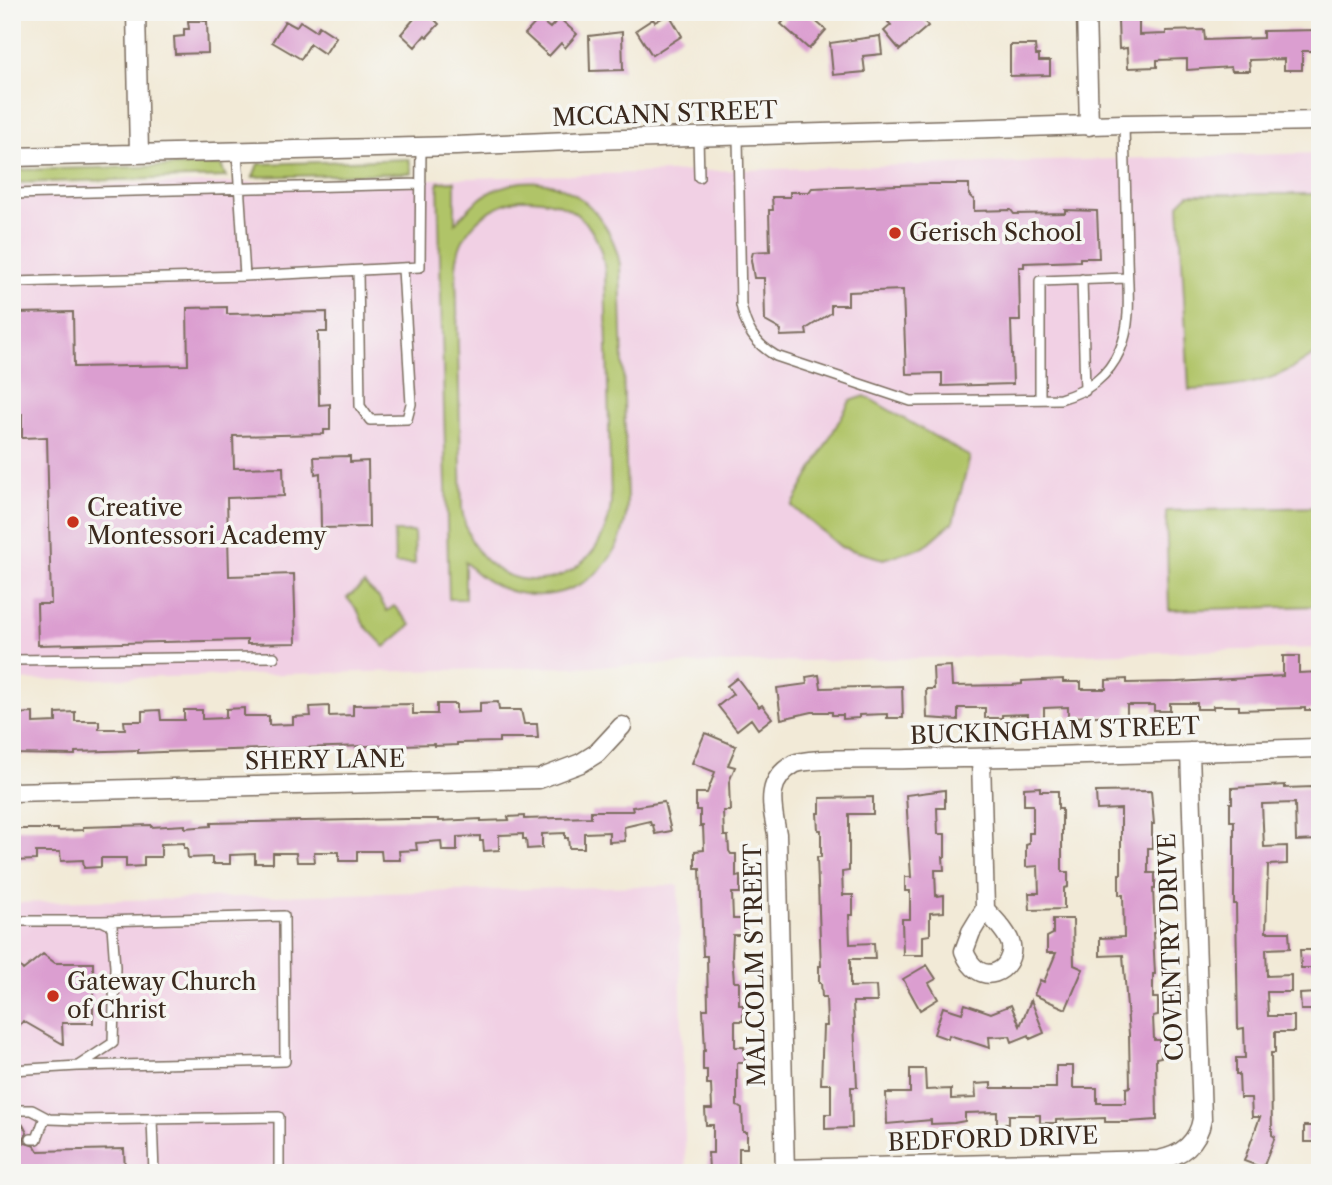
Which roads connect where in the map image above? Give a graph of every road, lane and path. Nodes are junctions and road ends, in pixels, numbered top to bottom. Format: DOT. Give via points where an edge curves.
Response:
graph roads {
  1 [pos="136,12"];
  2 [pos="1086,12"];
  3 [pos="1320,121"];
  4 [pos="1124,124"];
  5 [pos="1088,126"];
  6 [pos="698,137"];
  7 [pos="737,137"];
  8 [pos="421,147"];
  9 [pos="237,152"];
  10 [pos="139,153"];
  11 [pos="12,157"];
  12 [pos="699,177"];
  13 [pos="421,184"];
  14 [pos="239,189"];
  15 [pos="12,194"];
  16 [pos="403,269"];
  17 [pos="358,271"];
  18 [pos="245,276"];
  19 [pos="1127,278"];
  20 [pos="1082,279"];
  21 [pos="12,282"];
  22 [pos="747,348"];
  23 [pos="762,348"];
  24 [pos="1085,391"];
  25 [pos="1040,399"];
  26 [pos="274,657"];
  27 [pos="12,660"];
  28 [pos="622,726"];
  29 [pos="1320,748"];
  30 [pos="1190,752"];
  31 [pos="981,758"];
  32 [pos="793,765"];
  33 [pos="12,792"];
  34 [pos="985,909"];
  35 [pos="12,921"];
  36 [pos="102,921"];
  37 [pos="78,1066"];
  38 [pos="12,1070"];
  39 [pos="12,1110"];
  40 [pos="45,1117"];
  41 [pos="152,1119"];
  42 [pos="31,1139"];
  43 [pos="1195,1139"];
  44 [pos="785,1171"];
  45 [pos="154,1173"];
  46 [pos="279,1173"];
  1 -- 10 [label="street"];
  2 -- 5 [label="street"];
  3 -- 4 [label="street, MCCANN STREET"];
  4 -- 5 [label="street, MCCANN STREET"];
  4 -- 19 [label="lane"];
  5 -- 7 [label="street, MCCANN STREET"];
  6 -- 7 [label="street, MCCANN STREET"];
  6 -- 8 [label="street, MCCANN STREET"];
  6 -- 12 [label="lane"];
  7 -- 23 [label="lane" via="741,304 745,324"];
  8 -- 9 [label="street, MCCANN STREET"];
  8 -- 13 [label="lane"];
  9 -- 10 [label="street, MCCANN STREET"];
  9 -- 14 [label="lane"];
  10 -- 11 [label="street, MCCANN STREET"];
  13 -- 14 [label="lane"];
  13 -- 16 [label="lane" via="422,261 420,267"];
  14 -- 15 [label="lane"];
  14 -- 18 [label="lane"];
  16 -- 17 [label="lane"];
  16 -- 17 [label="lane" via="411,404 407,419 370,420 360,406"];
  17 -- 18 [label="lane"];
  18 -- 21 [label="lane"];
  19 -- 20 [label="lane"];
  19 -- 24 [label="lane" via="1123,342 1108,370"];
  20 -- 24 [label="lane"];
  20 -- 25 [label="lane" via="1040,281"];
  22 -- 23 [label="lane"];
  23 -- 25 [label="lane" via="911,401"];
  24 -- 25 [label="lane"];
  26 -- 27 [label="lane"];
  28 -- 33 [label="street, SHERY LANE" via="597,753 539,779"];
  29 -- 30 [label="street, BUCKINGHAM STREET"];
  30 -- 31 [label="street, BUCKINGHAM STREET"];
  30 -- 43 [label="street, COVENTRY DRIVE" via="1202,1119"];
  31 -- 32 [label="street, BUCKINGHAM STREET" via="811,760"];
  31 -- 34 [label="street"];
  32 -- 44 [label="street, MALCOLM STREET" via="776,781 771,797 777,834"];
  35 -- 36 [label="lane"];
  36 -- 37 [label="lane" via="112,926 113,1043"];
  36 -- 37 [label="lane" via="284,916 285,1061"];
  37 -- 38 [label="lane"];
  39 -- 40 [label="lane" via="32,1110"];
  40 -- 41 [label="lane"];
  40 -- 42 [label="lane" via="37,1139"];
  41 -- 45 [label="lane"];
  41 -- 46 [label="lane" via="279,1117"];
  43 -- 44 [label="street, BEDFORD DRIVE" via="1183,1151 1158,1160"];
}
